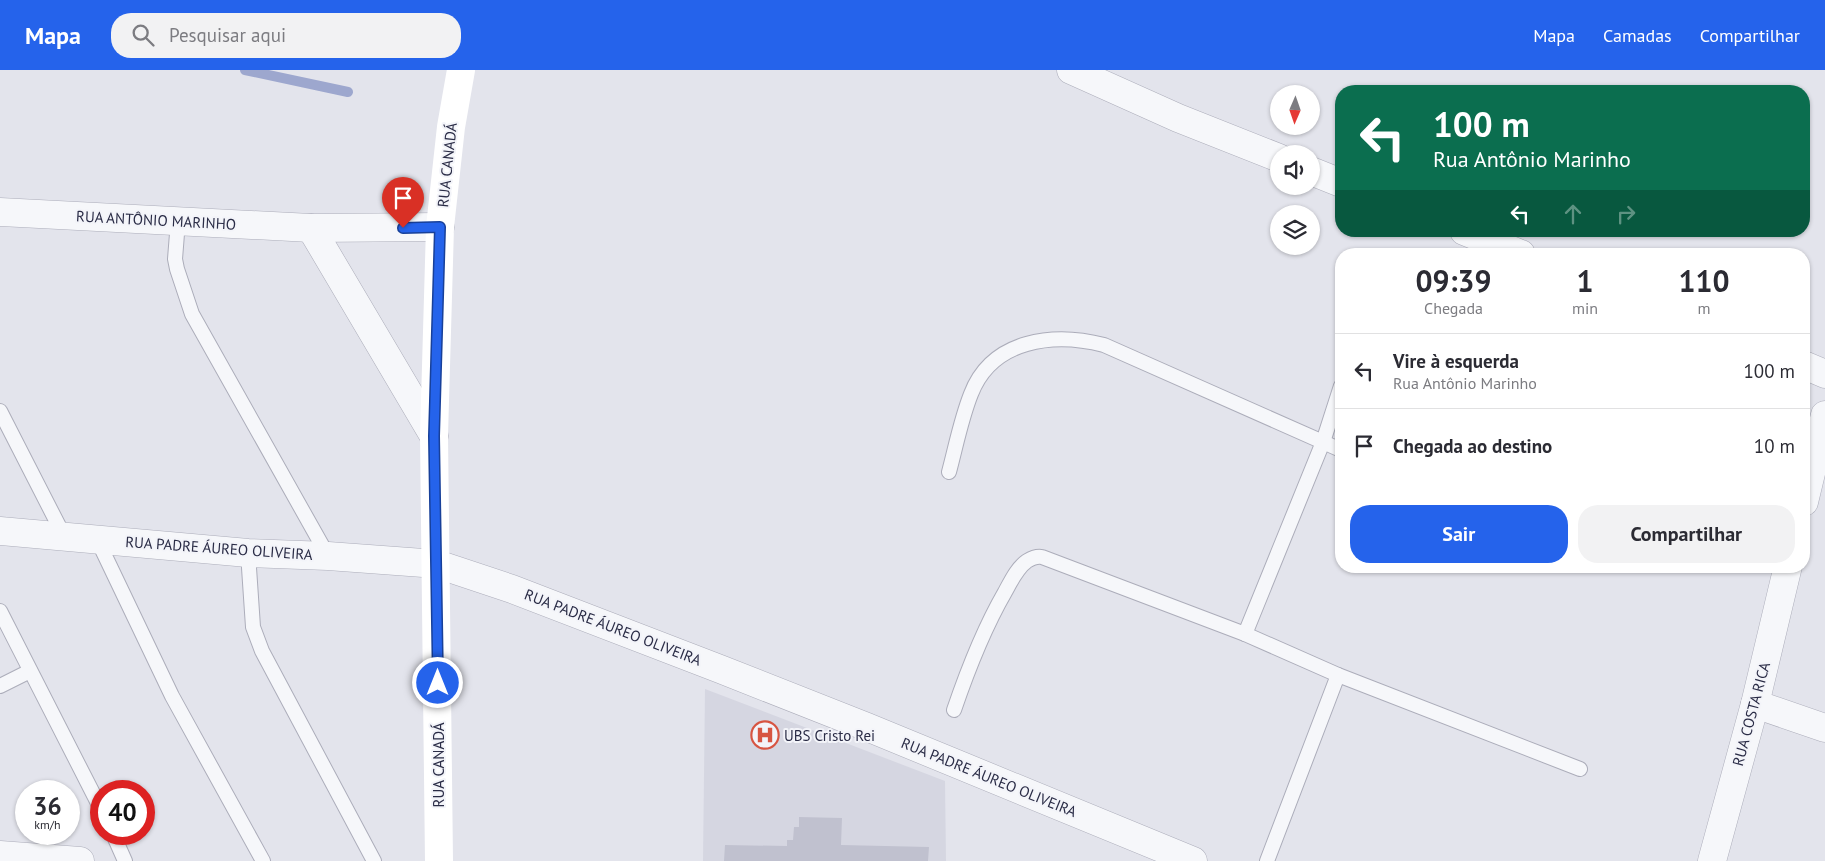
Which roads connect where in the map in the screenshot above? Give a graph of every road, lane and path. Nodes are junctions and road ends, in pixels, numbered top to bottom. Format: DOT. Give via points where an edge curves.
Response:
graph roads {
  1 [pos="461,70"];
  2 [pos="1071,70"];
  3 [pos="1270,154"];
  4 [pos="1320,175"];
  5 [pos="1335,181"];
  6 [pos="2,214"];
  7 [pos="178,221"];
  8 [pos="440,227"];
  9 [pos="312,228"];
  10 [pos="1479,237"];
  11 [pos="1506,248"];
  12 [pos="1810,368"];
  13 [pos="1825,374"];
  14 [pos="1335,405"];
  15 [pos="0,412"];
  16 [pos="1825,415"];
  17 [pos="434,436"];
  18 [pos="1323,442"];
  19 [pos="1335,447"];
  20 [pos="948,472"];
  21 [pos="1810,477"];
  22 [pos="0,531"];
  23 [pos="64,536"];
  24 [pos="97,539"];
  25 [pos="248,553"];
  26 [pos="328,556"];
  27 [pos="437,564"];
  28 [pos="1786,573"];
  29 [pos="0,611"];
  30 [pos="1244,634"];
  31 [pos="30,671"];
  32 [pos="1338,675"];
  33 [pos="0,686"];
  34 [pos="1755,704"];
  35 [pos="954,710"];
  36 [pos="1825,728"];
  37 [pos="1580,770"];
  38 [pos="90,788"];
  39 [pos="118,845"];
  40 [pos="0,855"];
  41 [pos="80,861"];
  42 [pos="125,861"];
  43 [pos="263,861"];
  44 [pos="374,861"];
  45 [pos="439,861"];
  46 [pos="1192,861"];
  47 [pos="1267,861"];
  48 [pos="1712,861"];
  1 -- 8 [label="street, RUA CANADÁ" via="450,127"];
  2 -- 3 [label="street"];
  4 -- 5 [label="street"];
  6 -- 7 [label="street, RUA ANTÔNIO MARINHO"];
  7 -- 9 [label="street, RUA ANTÔNIO MARINHO"];
  7 -- 26 [label="lane" via="175,259 192,314"];
  8 -- 9 [label="street, RUA ANTÔNIO MARINHO"];
  8 -- 17 [label="street, RUA CANADÁ"];
  9 -- 17 [label="street"];
  10 -- 11 [label="street"];
  12 -- 13 [label="street"];
  14 -- 18 [label="lane"];
  15 -- 23 [label="lane"];
  16 -- 21 [label="street"];
  17 -- 27 [label="street, RUA CANADÁ"];
  18 -- 19 [label="lane"];
  18 -- 20 [label="lane" via="1104,345 1063,338 1031,342 1013,349 998,357 981,375 971,394"];
  18 -- 30 [label="lane"];
  22 -- 23 [label="street, RUA PADRE ÁUREO OLIVEIRA"];
  23 -- 24 [label="street, RUA PADRE ÁUREO OLIVEIRA"];
  24 -- 25 [label="street, RUA PADRE ÁUREO OLIVEIRA"];
  24 -- 43 [label="lane" via="172,696"];
  25 -- 26 [label="street, RUA PADRE ÁUREO OLIVEIRA"];
  25 -- 44 [label="lane" via="253,627 262,651"];
  26 -- 27 [label="street, RUA PADRE ÁUREO OLIVEIRA"];
  27 -- 45 [label="street, RUA CANADÁ"];
  27 -- 46 [label="street, RUA PADRE ÁUREO OLIVEIRA" via="512,589 720,669"];
  28 -- 34 [label="street, RUA COSTA RICA"];
  29 -- 31 [label="lane"];
  30 -- 32 [label="lane"];
  30 -- 35 [label="lane" via="1037,556 1018,570 990,618"];
  31 -- 33 [label="lane"];
  31 -- 38 [label="lane"];
  32 -- 37 [label="lane"];
  32 -- 47 [label="lane"];
  34 -- 36 [label="street"];
  34 -- 48 [label="street, RUA COSTA RICA"];
  39 -- 42 [label="lane"];
  40 -- 41 [label="street"];
}
